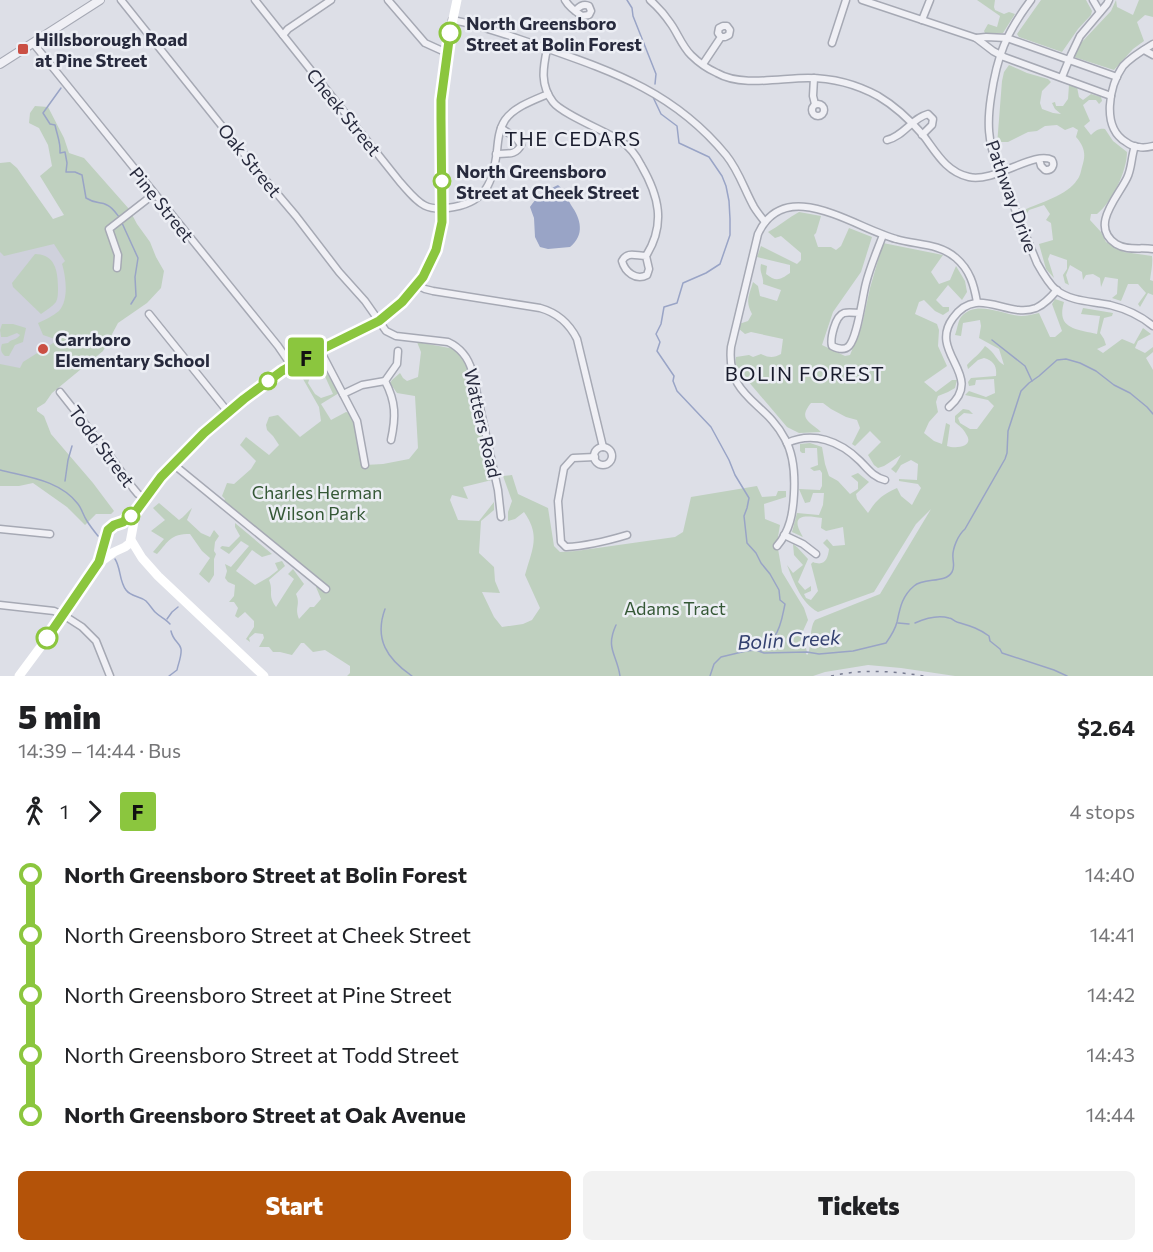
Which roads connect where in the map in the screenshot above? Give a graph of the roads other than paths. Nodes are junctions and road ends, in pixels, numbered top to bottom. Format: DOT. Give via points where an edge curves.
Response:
graph roads {
  1 [pos="100,0"];
  2 [pos="121,0"];
  3 [pos="255,0"];
  4 [pos="331,0"];
  5 [pos="388,0"];
  6 [pos="457,0"];
  7 [pos="565,0"];
  8 [pos="650,0"];
  9 [pos="846,0"];
  10 [pos="862,0"];
  11 [pos="930,0"];
  12 [pos="1031,0"];
  13 [pos="1093,0"];
  14 [pos="1108,0"];
  15 [pos="575,10"];
  16 [pos="1100,12"];
  17 [pos="452,20"];
  18 [pos="922,20"];
  19 [pos="283,35"];
  20 [pos="721,37"];
  21 [pos="976,38"];
  22 [pos="1007,38"];
  23 [pos="33,43"];
  24 [pos="832,43"];
  25 [pos="1153,44"];
  26 [pos="547,49"];
  27 [pos="1144,50"];
  28 [pos="447,53"];
  29 [pos="1000,55"];
  30 [pos="1153,55"];
  31 [pos="1069,60"];
  32 [pos="0,64"];
  33 [pos="703,64"];
  34 [pos="1062,77"];
  35 [pos="1117,77"];
  36 [pos="814,78"];
  37 [pos="548,94"];
  38 [pos="1111,96"];
  39 [pos="815,104"];
  40 [pos="913,124"];
  41 [pos="501,128"];
  42 [pos="922,135"];
  43 [pos="887,140"];
  44 [pos="1135,146"];
  45 [pos="1153,146"];
  46 [pos="496,153"];
  47 [pos="1039,159"];
  48 [pos="1000,173"];
  49 [pos="154,194"];
  50 [pos="442,209"];
  51 [pos="765,222"];
  52 [pos="883,235"];
  53 [pos="1153,249"];
  54 [pos="646,256"];
  55 [pos="117,268"];
  56 [pos="417,285"];
  57 [pos="1057,290"];
  58 [pos="977,303"];
  59 [pos="860,313"];
  60 [pos="149,315"];
  61 [pos="379,321"];
  62 [pos="1153,326"];
  63 [pos="320,350"];
  64 [pos="398,351"];
  65 [pos="291,365"];
  66 [pos="385,381"];
  67 [pos="60,392"];
  68 [pos="343,394"];
  69 [pos="949,407"];
  70 [pos="228,412"];
  71 [pos="391,440"];
  72 [pos="787,443"];
  73 [pos="603,447"];
  74 [pos="595,457"];
  75 [pos="173,464"];
  76 [pos="364,465"];
  77 [pos="885,480"];
  78 [pos="145,498"];
  79 [pos="136,511"];
  80 [pos="501,517"];
  81 [pos="119,524"];
  82 [pos="0,530"];
  83 [pos="50,534"];
  84 [pos="627,535"];
  85 [pos="131,536"];
  86 [pos="784,536"];
  87 [pos="106,539"];
  88 [pos="777,546"];
  89 [pos="121,549"];
  90 [pos="816,554"];
  91 [pos="142,558"];
  92 [pos="99,562"];
  93 [pos="326,589"];
  94 [pos="0,605"];
  95 [pos="63,615"];
  96 [pos="19,676"];
  97 [pos="110,676"];
  98 [pos="264,676"];
  1 -- 23 [label="street"];
  2 -- 61 [label="street, Oak Street"];
  3 -- 19 [label="street, Cheek Street"];
  4 -- 19 [label="street"];
  5 -- 28 [label="street" via="425,43"];
  6 -- 17 [label="main road"];
  7 -- 15 [label="street"];
  8 -- 33 [label="street" via="691,55"];
  9 -- 24 [label="street"];
  10 -- 18 [label="street"];
  11 -- 18 [label="street"];
  12 -- 22 [label="street, Pathway Drive"];
  13 -- 16 [label="street"];
  14 -- 16 [label="street"];
  16 -- 31 [label="street" via="1084,29"];
  17 -- 26 [label="street"];
  17 -- 28 [label="main road"];
  18 -- 21 [label="street"];
  19 -- 50 [label="street, Cheek Street" via="418,201 425,207"];
  20 -- 33 [label="street"];
  21 -- 22 [label="street"];
  21 -- 29 [label="street"];
  22 -- 29 [label="street, Pathway Drive"];
  22 -- 31 [label="street"];
  23 -- 32 [label="street"];
  23 -- 49 [label="street, Pine Street"];
  25 -- 27 [label="street"];
  26 -- 37 [label="street" via="543,80"];
  26 -- 51 [label="street" via="633,82 674,105 711,138 735,168"];
  27 -- 30 [label="street"];
  27 -- 35 [label="street" via="1128,61"];
  28 -- 50 [label="main road" via="441,100"];
  29 -- 34 [label="street"];
  29 -- 48 [label="street, Pathway Drive" via="988,123 991,149"];
  31 -- 34 [label="street"];
  31 -- 35 [label="street"];
  33 -- 36 [label="street" via="734,79"];
  34 -- 38 [label="street"];
  35 -- 38 [label="street"];
  36 -- 39 [label="street"];
  36 -- 40 [label="street" via="867,91 891,104"];
  37 -- 41 [label="street" via="516,109"];
  37 -- 54 [label="street" via="554,104 620,140 636,156 652,186 658,215 654,244"];
  38 -- 44 [label="street" via="1113,127 1124,141"];
  40 -- 42 [label="street"];
  40 -- 42 [label="street" via="926,114 932,117 932,125"];
  40 -- 43 [label="street"];
  41 -- 46 [label="street"];
  41 -- 46 [label="street" via="521,145 516,153"];
  42 -- 48 [label="street" via="943,162 960,174 981,178"];
  44 -- 45 [label="street"];
  44 -- 53 [label="street" via="1127,179 1108,207 1105,227 1115,243"];
  46 -- 50 [label="street" via="492,179 480,196 461,206"];
  47 -- 48 [label="street"];
  48 -- 57 [label="street, Pathway Drive" via="1036,263"];
  49 -- 55 [label="street" via="109,229 118,255"];
  49 -- 65 [label="street, Pine Street"];
  50 -- 56 [label="main road" via="436,250"];
  51 -- 52 [label="street" via="783,208 799,205 824,210"];
  51 -- 72 [label="street" via="758,234 731,347 731,365 740,389 776,425"];
  52 -- 58 [label="street" via="939,248 957,258 973,281"];
  52 -- 59 [label="street" via="866,281"];
  54 -- 54 [label="street" via="647,275 635,277 624,268 624,256"];
  56 -- 61 [label="main road"];
  56 -- 73 [label="street" via="540,308 563,319 577,339"];
  57 -- 58 [label="street" via="1034,309"];
  57 -- 62 [label="street" via="1076,299 1119,308"];
  58 -- 69 [label="street" via="957,313 948,328 947,347 962,382 961,393"];
  59 -- 59 [label="street" via="848,347 832,346 840,316"];
  60 -- 70 [label="street"];
  61 -- 63 [label="main road"];
  61 -- 80 [label="street, Watters Road" via="396,336 448,342 468,359"];
  63 -- 65 [label="main road"];
  63 -- 68 [label="street"];
  64 -- 66 [label="street" via="397,364"];
  65 -- 70 [label="main road"];
  66 -- 68 [label="street"];
  66 -- 71 [label="street" via="392,393 395,419"];
  67 -- 78 [label="street, Todd Street" via="133,488"];
  68 -- 76 [label="street" via="357,421"];
  70 -- 75 [label="main road"];
  72 -- 77 [label="street" via="804,438 829,440 851,452 873,475"];
  72 -- 86 [label="street" via="794,486 792,514"];
  73 -- 74 [label="street" via="597,449"];
  73 -- 74 [label="street" via="612,454 611,460 601,464"];
  74 -- 84 [label="street" via="573,458 564,468 558,501 561,542 573,547"];
  75 -- 78 [label="main road"];
  75 -- 93 [label="street"];
  78 -- 79 [label="main road"];
  79 -- 81 [label="main road"];
  79 -- 85 [label="main road"];
  81 -- 85 [label="main road" via="127,527"];
  81 -- 87 [label="main road" via="108,530"];
  82 -- 83 [label="street"];
  85 -- 89 [label="main road" via="128,545"];
  85 -- 91 [label="main road"];
  86 -- 88 [label="street"];
  86 -- 90 [label="street"];
  87 -- 89 [label="main road" via="112,548"];
  87 -- 92 [label="main road"];
  89 -- 91 [label="main road"];
  89 -- 92 [label="main road"];
  91 -- 98 [label="main road"];
  92 -- 95 [label="main road"];
  94 -- 95 [label="street" via="51,610"];
  95 -- 96 [label="main road"];
  95 -- 97 [label="street" via="96,641"];
}
